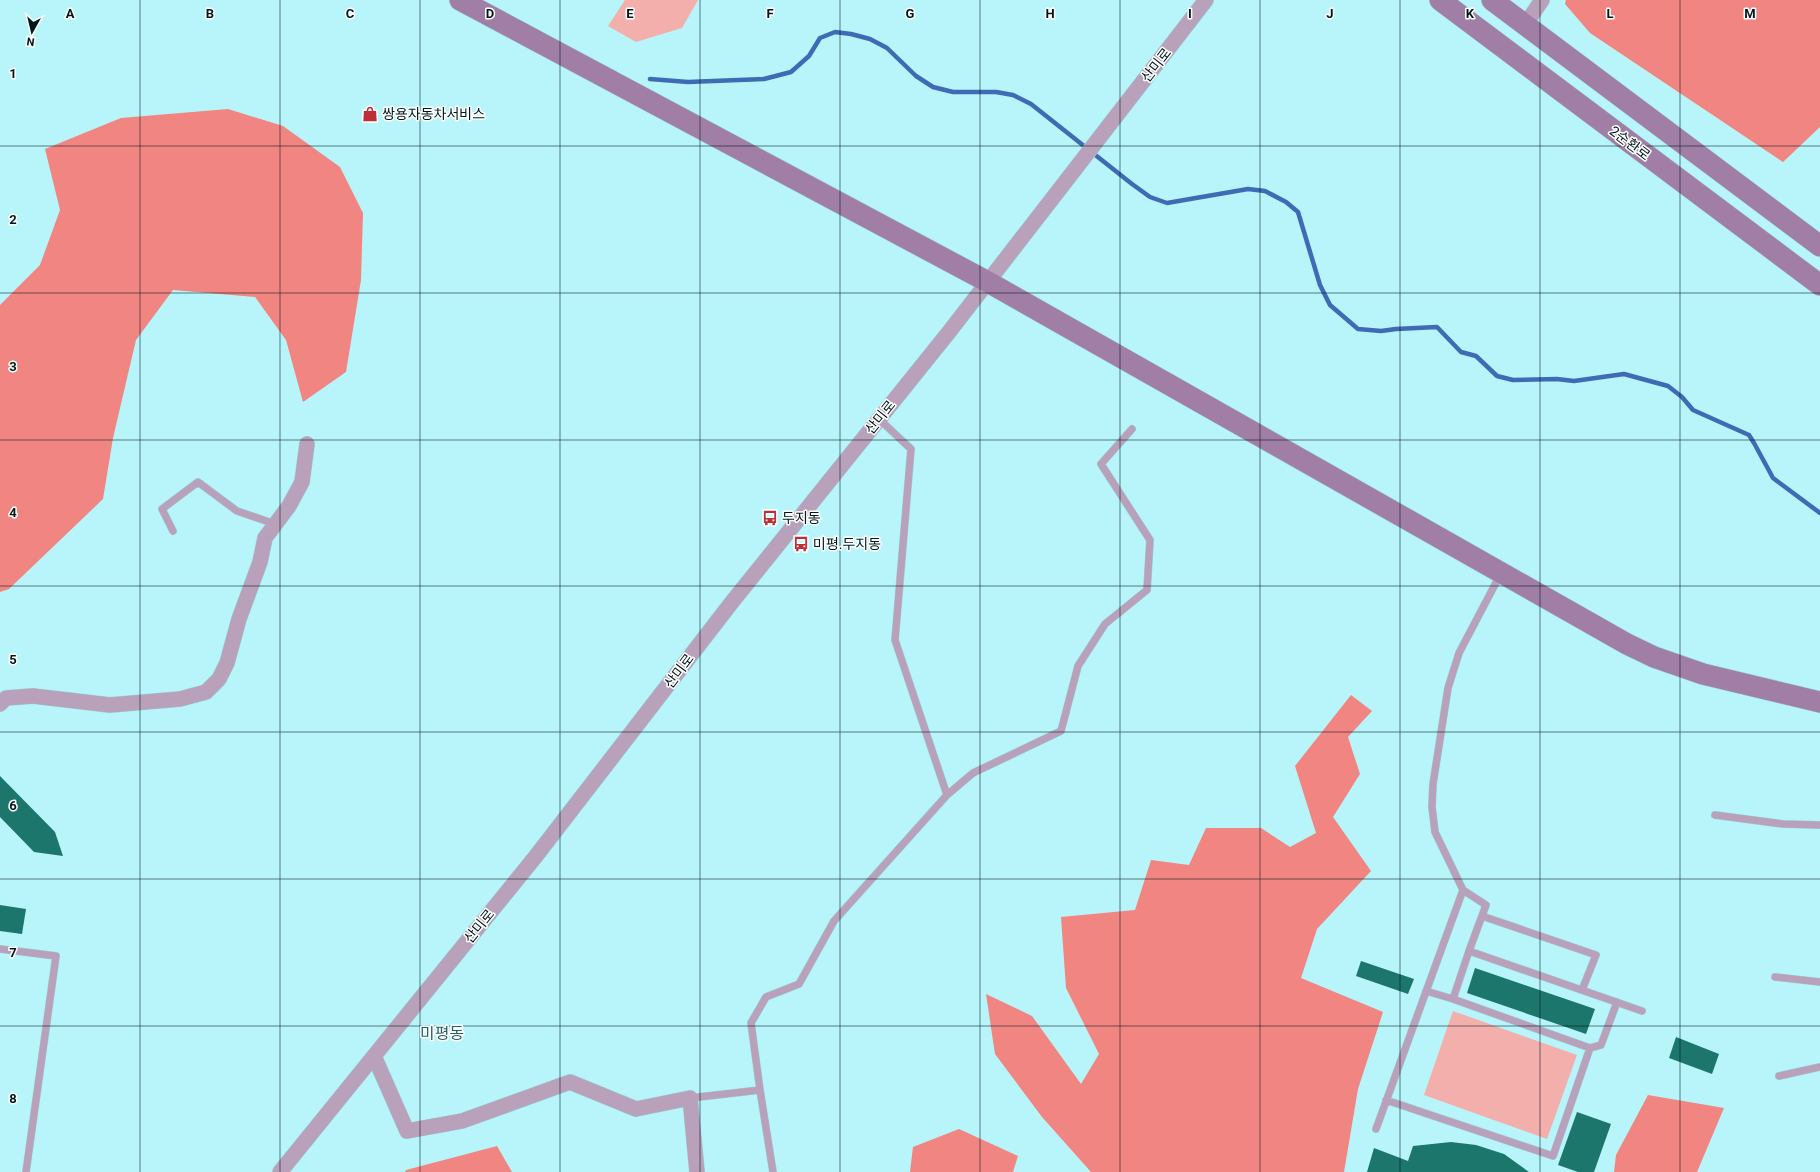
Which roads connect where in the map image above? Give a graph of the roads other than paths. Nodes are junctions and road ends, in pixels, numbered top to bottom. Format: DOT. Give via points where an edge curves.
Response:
graph roads {
  1 [pos="1206,0"];
  2 [pos="1440,0"];
  3 [pos="1492,0"];
  4 [pos="1542,0"];
  5 [pos="465,1"];
  6 [pos="1525,25"];
  7 [pos="1820,246"];
  8 [pos="988,282"];
  9 [pos="1820,285"];
  10 [pos="879,418"];
  11 [pos="1132,429"];
  12 [pos="307,444"];
  13 [pos="275,524"];
  14 [pos="172,531"];
  15 [pos="1501,573"];
  16 [pos="1820,702"];
  17 [pos="0,704"];
  18 [pos="947,796"];
  19 [pos="1715,815"];
  20 [pos="1820,825"];
  21 [pos="1463,890"];
  22 [pos="1482,916"];
  23 [pos="0,949"];
  24 [pos="1470,951"];
  25 [pos="1775,977"];
  26 [pos="1820,982"];
  27 [pos="1582,990"];
  28 [pos="1426,991"];
  29 [pos="1453,999"];
  30 [pos="1617,1002"];
  31 [pos="1642,1011"];
  32 [pos="1590,1048"];
  33 [pos="374,1056"];
  34 [pos="1820,1067"];
  35 [pos="1779,1076"];
  36 [pos="760,1090"];
  37 [pos="690,1098"];
  38 [pos="1386,1100"];
  39 [pos="1376,1130"];
  40 [pos="26,1172"];
  41 [pos="280,1172"];
  42 [pos="697,1172"];
  43 [pos="773,1172"];
  1 -- 8 [label="street, 산미로"];
  2 -- 9 [label="street, 2순환로"];
  3 -- 6 [label="street"];
  4 -- 6 [label="street"];
  5 -- 8 [label="street"];
  6 -- 7 [label="street"];
  8 -- 10 [label="street, 산미로"];
  8 -- 15 [label="street"];
  10 -- 18 [label="lane" via="911,449 895,640"];
  10 -- 33 [label="street, 산미로" via="732,602 536,856"];
  11 -- 18 [label="lane" via="1101,464 1150,540 1147,590 1105,624 1078,666 1061,731 973,773"];
  12 -- 13 [label="street" via="302,482 289,506"];
  13 -- 14 [label="lane" via="237,510 198,482 162,509"];
  13 -- 17 [label="street" via="265,538 260,562 227,663 219,679 206,692 180,699 137,704 110,705 33,696 6,698"];
  15 -- 16 [label="street" via="1654,657 1723,680"];
  15 -- 21 [label="lane" via="1459,653 1448,688 1433,784 1435,832"];
  18 -- 36 [label="lane" via="834,921 798,984 766,997 752,1023"];
  19 -- 20 [label="lane" via="1783,824"];
  21 -- 22 [label="lane" via="1486,905"];
  21 -- 28 [label="lane"];
  22 -- 24 [label="lane"];
  22 -- 27 [label="lane" via="1596,955"];
  23 -- 40 [label="lane" via="56,956"];
  24 -- 27 [label="lane"];
  24 -- 29 [label="lane"];
  25 -- 26 [label="lane"];
  27 -- 30 [label="lane"];
  28 -- 29 [label="lane"];
  28 -- 38 [label="lane"];
  29 -- 32 [label="lane"];
  30 -- 31 [label="lane"];
  30 -- 32 [label="lane" via="1601,1045"];
  32 -- 38 [label="lane" via="1553,1156"];
  33 -- 37 [label="street" via="407,1131 462,1121 570,1082 636,1109"];
  33 -- 41 [label="street, 산미로"];
  34 -- 35 [label="lane"];
  36 -- 37 [label="lane"];
  36 -- 43 [label="lane"];
  37 -- 42 [label="street"];
  38 -- 39 [label="lane"];
}
